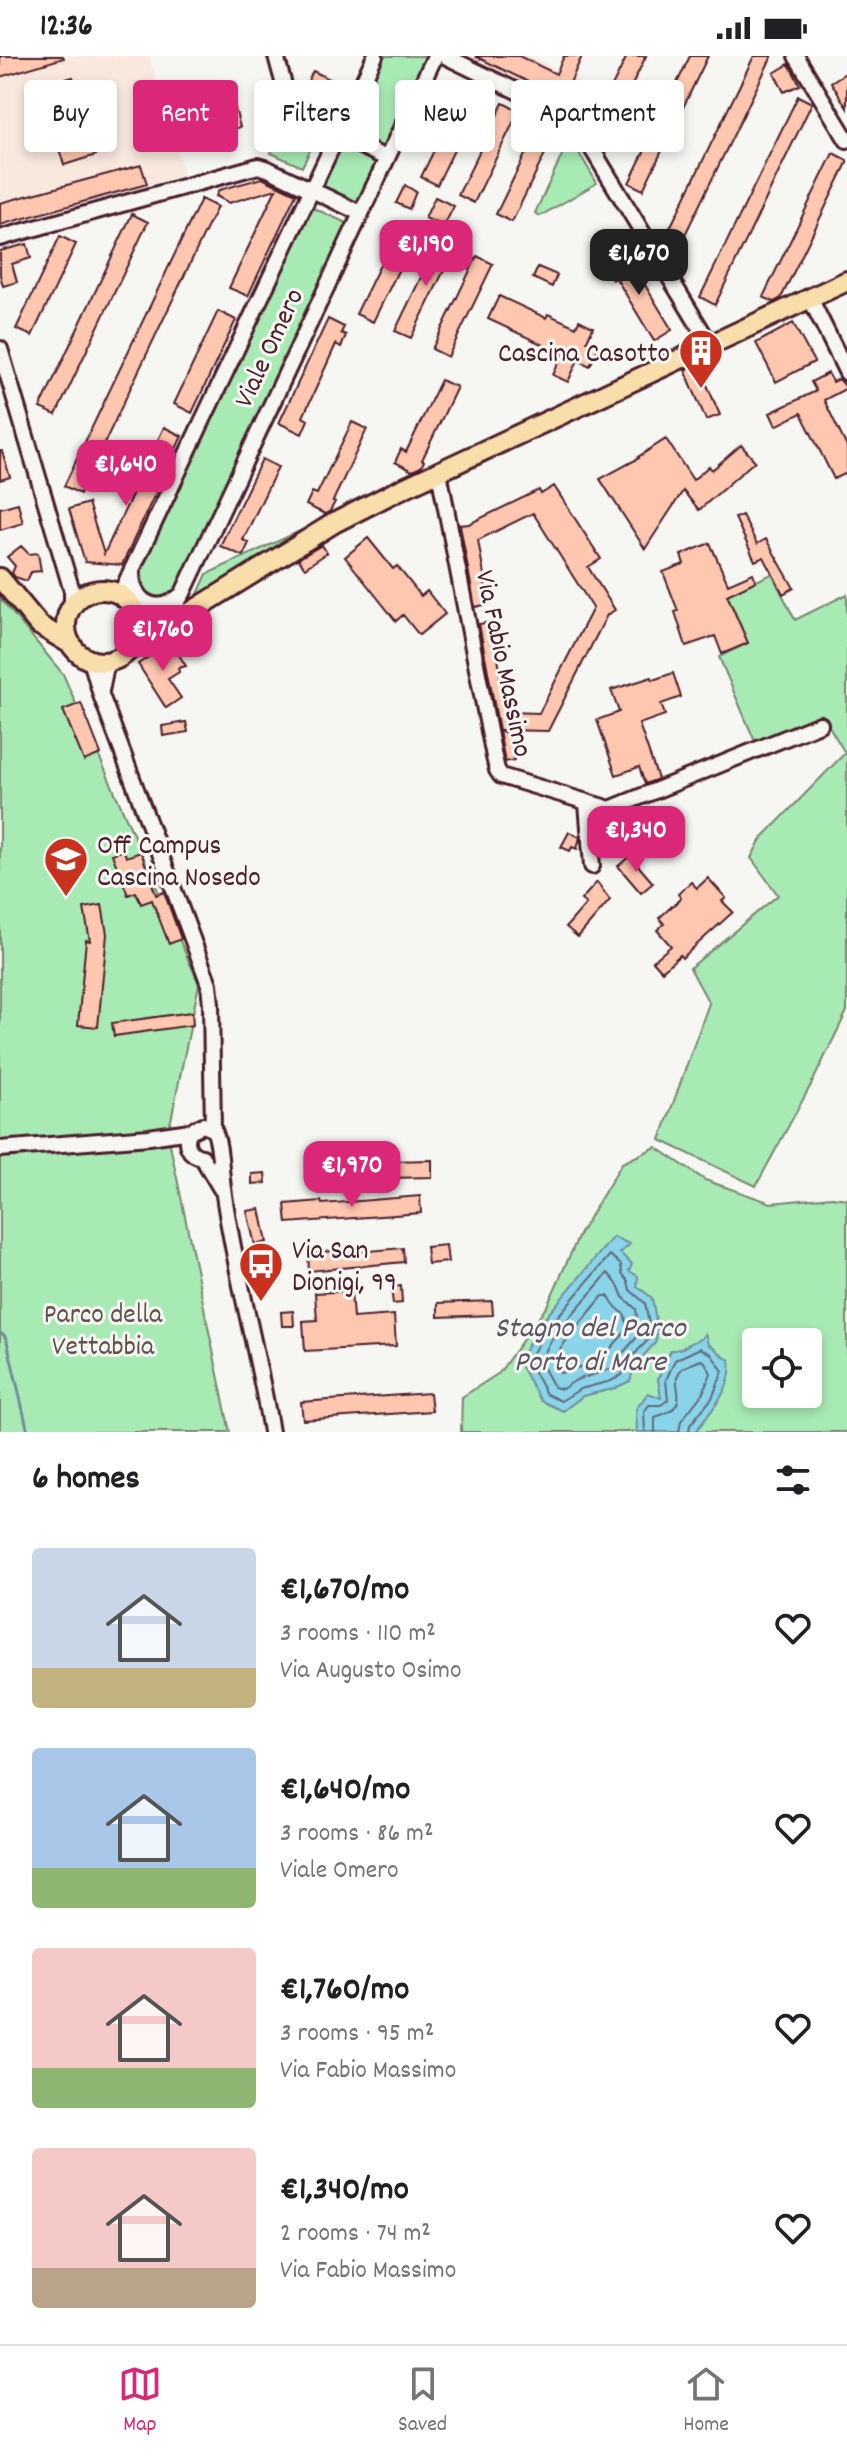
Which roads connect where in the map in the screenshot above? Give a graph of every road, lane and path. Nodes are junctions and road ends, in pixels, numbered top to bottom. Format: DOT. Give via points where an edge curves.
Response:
graph roads {
  1 [pos="276,56"];
  2 [pos="375,56"];
  3 [pos="435,56"];
  4 [pos="445,56"];
  5 [pos="796,56"];
  6 [pos="283,80"];
  7 [pos="363,80"];
  8 [pos="847,140"];
  9 [pos="329,152"];
  10 [pos="373,152"];
  11 [pos="386,158"];
  12 [pos="312,189"];
  13 [pos="360,213"];
  14 [pos="0,238"];
  15 [pos="847,281"];
  16 [pos="810,298"];
  17 [pos="711,346"];
  18 [pos="0,349"];
  19 [pos="847,373"];
  20 [pos="439,472"];
  21 [pos="132,570"];
  22 [pos="0,578"];
  23 [pos="120,595"];
  24 [pos="180,596"];
  25 [pos="78,601"];
  26 [pos="159,632"];
  27 [pos="65,635"];
  28 [pos="128,651"];
  29 [pos="99,661"];
  30 [pos="820,724"];
  31 [pos="587,803"];
  32 [pos="592,866"];
  33 [pos="197,1132"];
  34 [pos="217,1148"];
  35 [pos="0,1149"];
  36 [pos="202,1157"];
  37 [pos="224,1194"];
  38 [pos="271,1432"];
  1 -- 6 [label="street"];
  2 -- 7 [label="street, Viale Omero"];
  3 -- 11 [label="street, Viale Omero"];
  4 -- 17 [label="street" via="574,119"];
  5 -- 8 [label="street"];
  9 -- 12 [label="street, Viale Omero"];
  10 -- 11 [label="street"];
  11 -- 13 [label="street, Viale Omero"];
  12 -- 13 [label="street"];
  12 -- 14 [label="street" via="255,167"];
  12 -- 21 [label="street, Viale Omero"];
  13 -- 24 [label="street, Viale Omero"];
  15 -- 16 [label="main road"];
  16 -- 17 [label="main road"];
  16 -- 19 [label="street"];
  17 -- 20 [label="main road"];
  18 -- 25 [label="street"];
  20 -- 26 [label="main road" via="334,523"];
  20 -- 31 [label="street, Via Fabio Massimo" via="497,770 507,779"];
  21 -- 23 [label="street, Viale Omero"];
  21 -- 24 [label="street" via="135,592 148,603 165,605"];
  22 -- 27 [label="main road" via="39,625"];
  23 -- 25 [label="main road" via="104,591"];
  23 -- 28 [label="main road" via="132,606 137,622"];
  24 -- 26 [label="street, Viale Omero"];
  25 -- 27 [label="main road"];
  26 -- 28 [label="main road"];
  27 -- 29 [label="main road" via="80,654"];
  28 -- 29 [label="main road"];
  29 -- 33 [label="street" via="101,695 209,984 211,1082"];
  30 -- 31 [label="street" via="610,809"];
  31 -- 32 [label="street"];
  33 -- 34 [label="street" via="218,1137"];
  33 -- 35 [label="street"];
  33 -- 36 [label="street" via="192,1153"];
  34 -- 36 [label="street"];
  34 -- 37 [label="street"];
  36 -- 37 [label="street"];
  37 -- 38 [label="street"];
}
